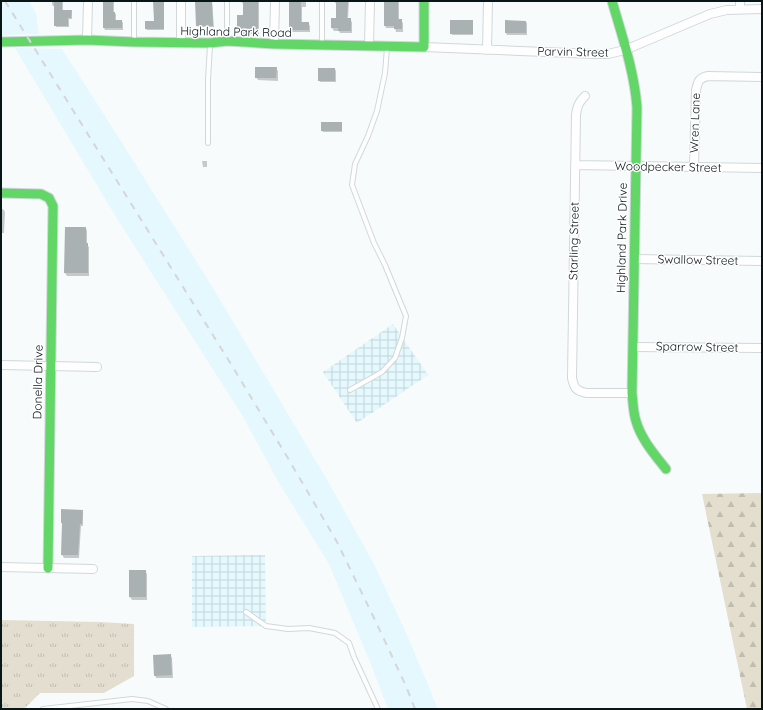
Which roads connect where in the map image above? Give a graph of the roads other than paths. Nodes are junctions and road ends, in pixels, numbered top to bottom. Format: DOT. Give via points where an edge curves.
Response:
graph roads {
  1 [pos="88,1"];
  2 [pos="134,1"];
  3 [pos="181,1"];
  4 [pos="227,1"];
  5 [pos="275,1"];
  6 [pos="322,1"];
  7 [pos="370,1"];
  8 [pos="424,1"];
  9 [pos="488,1"];
  10 [pos="612,1"];
  11 [pos="740,5"];
  12 [pos="762,10"];
  13 [pos="87,40"];
  14 [pos="227,41"];
  15 [pos="1,42"];
  16 [pos="134,42"];
  17 [pos="181,42"];
  18 [pos="210,43"];
  19 [pos="274,44"];
  20 [pos="322,46"];
  21 [pos="369,46"];
  22 [pos="387,46"];
  23 [pos="424,47"];
  24 [pos="487,50"];
  25 [pos="625,50"];
  26 [pos="762,77"];
  27 [pos="585,96"];
  28 [pos="208,143"];
  29 [pos="575,165"];
  30 [pos="636,166"];
  31 [pos="694,167"];
  32 [pos="762,168"];
  33 [pos="1,193"];
  34 [pos="634,259"];
  35 [pos="762,261"];
  36 [pos="633,346"];
  37 [pos="762,348"];
  38 [pos="1,366"];
  39 [pos="51,366"];
  40 [pos="98,367"];
  41 [pos="350,390"];
  42 [pos="632,393"];
  43 [pos="666,469"];
  44 [pos="1,567"];
  45 [pos="48,568"];
  46 [pos="93,569"];
  47 [pos="246,612"];
  48 [pos="43,709"];
  49 [pos="166,709"];
  50 [pos="378,709"];
  1 -- 13 [label="street"];
  2 -- 16 [label="lane"];
  3 -- 17 [label="street"];
  4 -- 14 [label="lane"];
  5 -- 19 [label="street"];
  6 -- 20 [label="lane"];
  7 -- 21 [label="street"];
  8 -- 23 [label="street"];
  9 -- 24 [label="street"];
  10 -- 25 [label="street, Highland Park Drive"];
  11 -- 12 [label="street, Parvin Street"];
  11 -- 25 [label="street, Parvin Street" via="710,14"];
  13 -- 15 [label="street, Highland Park Road"];
  13 -- 16 [label="street, Highland Park Road"];
  14 -- 18 [label="street, Highland Park Road"];
  14 -- 19 [label="street, Highland Park Road"];
  16 -- 17 [label="street, Highland Park Road"];
  17 -- 18 [label="street, Highland Park Road"];
  18 -- 28 [label="lane"];
  19 -- 20 [label="street, Highland Park Road"];
  20 -- 21 [label="street, Highland Park Road"];
  21 -- 22 [label="street, Highland Park Road"];
  22 -- 23 [label="street, Highland Park Road"];
  22 -- 41 [label="lane" via="385,73 377,111 355,164 352,185 406,316 395,358 382,372"];
  23 -- 24 [label="street, Parvin Street"];
  24 -- 25 [label="street, Parvin Street" via="594,54"];
  25 -- 30 [label="street, Highland Park Drive" via="636,92"];
  26 -- 31 [label="street, Wren Lane" via="708,76 699,80 696,90"];
  27 -- 29 [label="street, Starling Street" via="577,107"];
  29 -- 30 [label="street, Woodpecker Street"];
  29 -- 42 [label="street, Starling Street" via="573,384 576,389 587,393"];
  30 -- 31 [label="street, Woodpecker Street"];
  30 -- 34 [label="street, Highland Park Drive"];
  31 -- 32 [label="street, Woodpecker Street"];
  33 -- 39 [label="street, Donella Drive" via="41,194 50,197 52,201"];
  34 -- 35 [label="street, Swallow Street"];
  34 -- 36 [label="street, Highland Park Drive"];
  36 -- 37 [label="street, Sparrow Street"];
  36 -- 42 [label="street, Highland Park Drive"];
  38 -- 39 [label="street"];
  39 -- 40 [label="street"];
  39 -- 45 [label="street, Donella Drive"];
  42 -- 43 [label="street, Highland Park Drive" via="636,422 652,452"];
  44 -- 45 [label="street"];
  45 -- 46 [label="street"];
  47 -- 50 [label="lane" via="266,626 309,628 335,633 349,643"];
  48 -- 49 [label="lane" via="132,698 148,701"];
}
